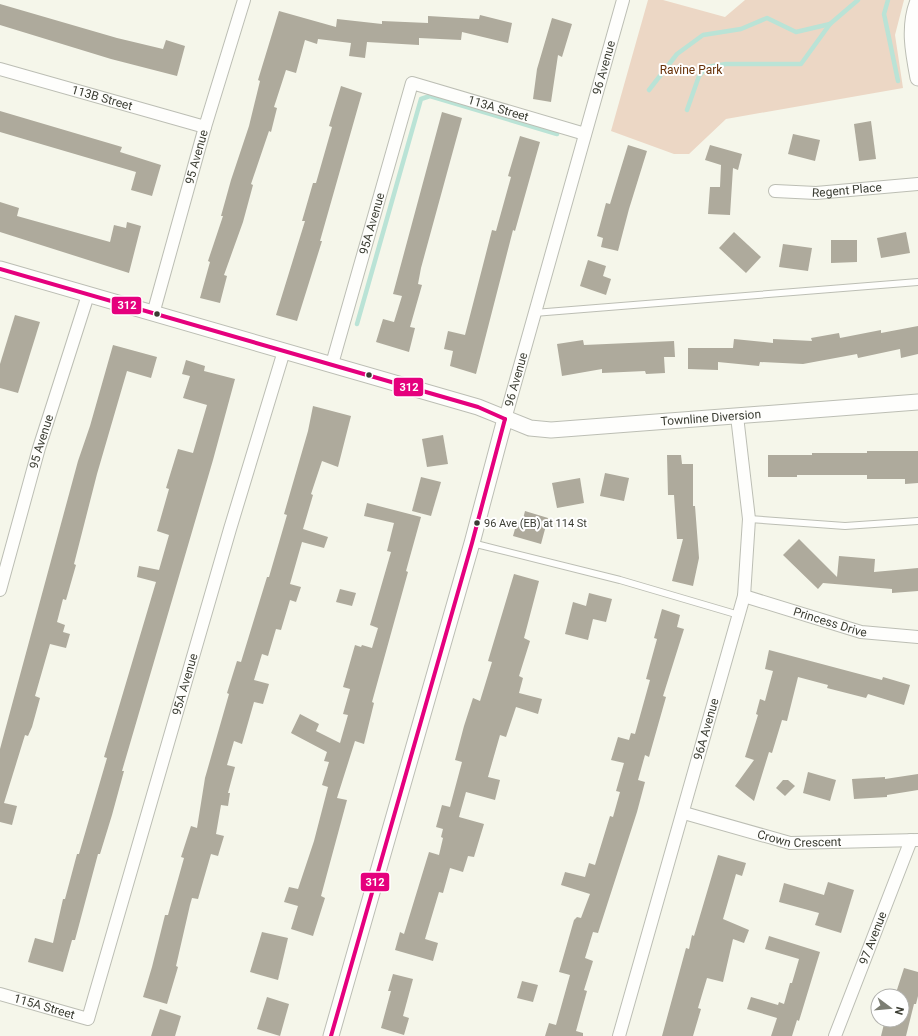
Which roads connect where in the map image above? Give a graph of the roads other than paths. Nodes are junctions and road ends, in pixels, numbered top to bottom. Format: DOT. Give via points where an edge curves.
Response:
graph roads {
  1 [pos="244,0"];
  2 [pos="623,0"];
  3 [pos="918,1"];
  4 [pos="0,69"];
  5 [pos="918,78"];
  6 [pos="412,83"];
  7 [pos="205,127"];
  8 [pos="585,134"];
  9 [pos="918,184"];
  10 [pos="775,191"];
  11 [pos="0,269"];
  12 [pos="918,282"];
  13 [pos="88,295"];
  14 [pos="534,313"];
  15 [pos="153,314"];
  16 [pos="284,351"];
  17 [pos="332,364"];
  18 [pos="918,402"];
  19 [pos="737,416"];
  20 [pos="505,419"];
  21 [pos="748,519"];
  22 [pos="918,520"];
  23 [pos="472,543"];
  24 [pos="0,590"];
  25 [pos="744,596"];
  26 [pos="739,615"];
  27 [pos="918,637"];
  28 [pos="684,813"];
  29 [pos="914,840"];
  30 [pos="0,994"];
  31 [pos="88,1019"];
  32 [pos="331,1036"];
  33 [pos="619,1036"];
  34 [pos="834,1036"];
  1 -- 7 [label="street, 95 Avenue"];
  2 -- 8 [label="street, 96 Avenue"];
  3 -- 5 [label="street" via="912,39"];
  4 -- 7 [label="street, 113B Street"];
  6 -- 8 [label="street, 113A Street"];
  6 -- 17 [label="street, 95A Avenue"];
  7 -- 15 [label="street, 95 Avenue"];
  8 -- 14 [label="street, 96 Avenue"];
  9 -- 10 [label="street, Regent Place" via="829,192"];
  11 -- 13 [label="street, Townline Diversion"];
  12 -- 14 [label="lane"];
  13 -- 15 [label="street, Townline Diversion"];
  13 -- 24 [label="street, 95 Avenue" via="39,448"];
  14 -- 20 [label="street, 96 Avenue"];
  15 -- 16 [label="street, Townline Diversion"];
  16 -- 17 [label="street, Townline Diversion"];
  16 -- 31 [label="street, 95A Avenue"];
  17 -- 20 [label="street, Townline Diversion" via="478,407"];
  18 -- 19 [label="street, Townline Diversion"];
  19 -- 20 [label="street, Townline Diversion" via="551,430 530,428"];
  19 -- 21 [label="street, 96A Avenue"];
  20 -- 23 [label="street, 96 Avenue"];
  21 -- 22 [label="lane" via="845,526"];
  21 -- 25 [label="street, 96A Avenue"];
  23 -- 26 [label="lane" via="620,580"];
  23 -- 32 [label="street, 96 Avenue"];
  25 -- 26 [label="street, 96A Avenue"];
  25 -- 27 [label="street, Princess Drive" via="861,632"];
  26 -- 28 [label="street, 96A Avenue"];
  28 -- 29 [label="street, Crown Crescent" via="790,843"];
  28 -- 33 [label="street, 96A Avenue"];
  29 -- 34 [label="street, 97 Avenue"];
  30 -- 31 [label="street, 115A Street"];
}
